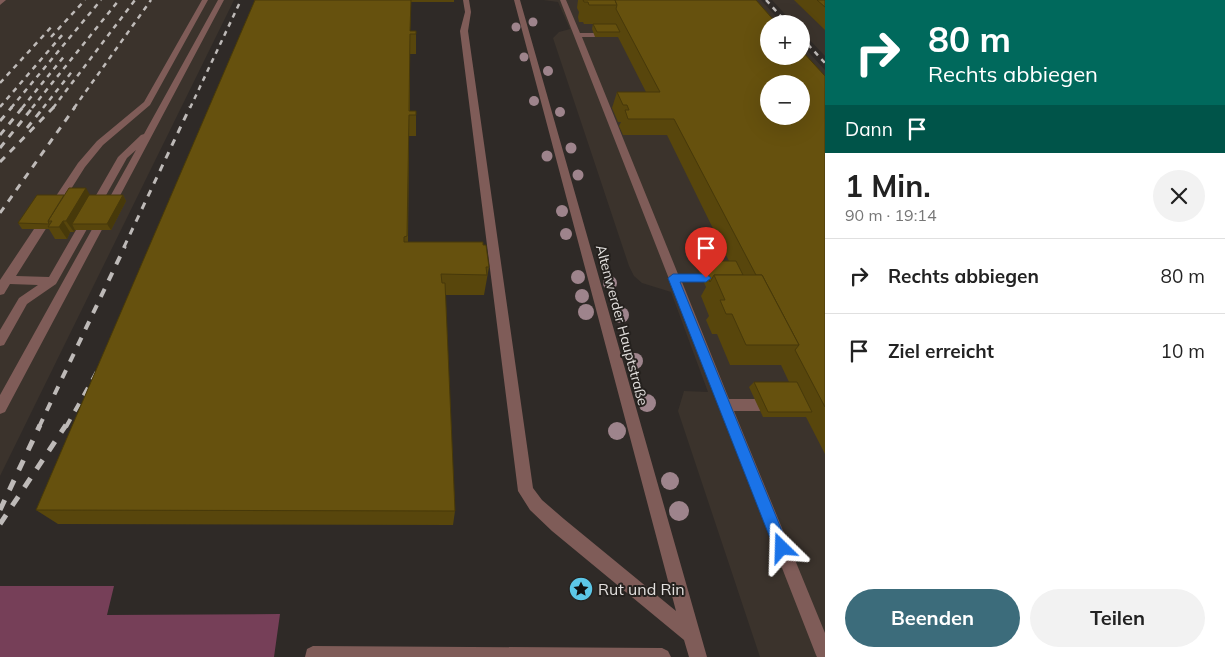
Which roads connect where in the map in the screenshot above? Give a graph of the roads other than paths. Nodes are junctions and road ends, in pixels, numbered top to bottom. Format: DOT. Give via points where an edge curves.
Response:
graph roads {
  1 [pos="3,0"];
  2 [pos="205,0"];
  3 [pos="221,0"];
  4 [pos="466,0"];
  5 [pos="518,0"];
  6 [pos="563,0"];
  7 [pos="0,3"];
  8 [pos="577,35"];
  9 [pos="617,35"];
  10 [pos="154,126"];
  11 [pos="673,278"];
  12 [pos="729,278"];
  13 [pos="52,281"];
  14 [pos="67,281"];
  15 [pos="3,286"];
  16 [pos="0,341"];
  17 [pos="724,405"];
  18 [pos="792,406"];
  19 [pos="0,408"];
  20 [pos="691,634"];
  21 [pos="313,655"];
  22 [pos="825,655"];
  23 [pos="662,657"];
  24 [pos="698,657"];
  1 -- 7 [label="street"];
  2 -- 15 [label="street" via="147,103 100,143 81,165"];
  3 -- 10 [label="street"];
  4 -- 20 [label="street" via="468,12 464,31 526,491 558,525"];
  5 -- 20 [label="street, Altenwerder Hauptstraße"];
  6 -- 8 [label="street"];
  8 -- 9 [label="street"];
  8 -- 11 [label="street"];
  10 -- 13 [label="street" via="123,157"];
  10 -- 14 [label="street"];
  11 -- 12 [label="street"];
  11 -- 17 [label="street"];
  13 -- 14 [label="street"];
  13 -- 15 [label="street"];
  13 -- 16 [label="street" via="23,301"];
  14 -- 19 [label="street"];
  17 -- 18 [label="street"];
  17 -- 22 [label="street"];
  20 -- 24 [label="street, Altenwerder Hauptstraße"];
  21 -- 23 [label="street"];
}
